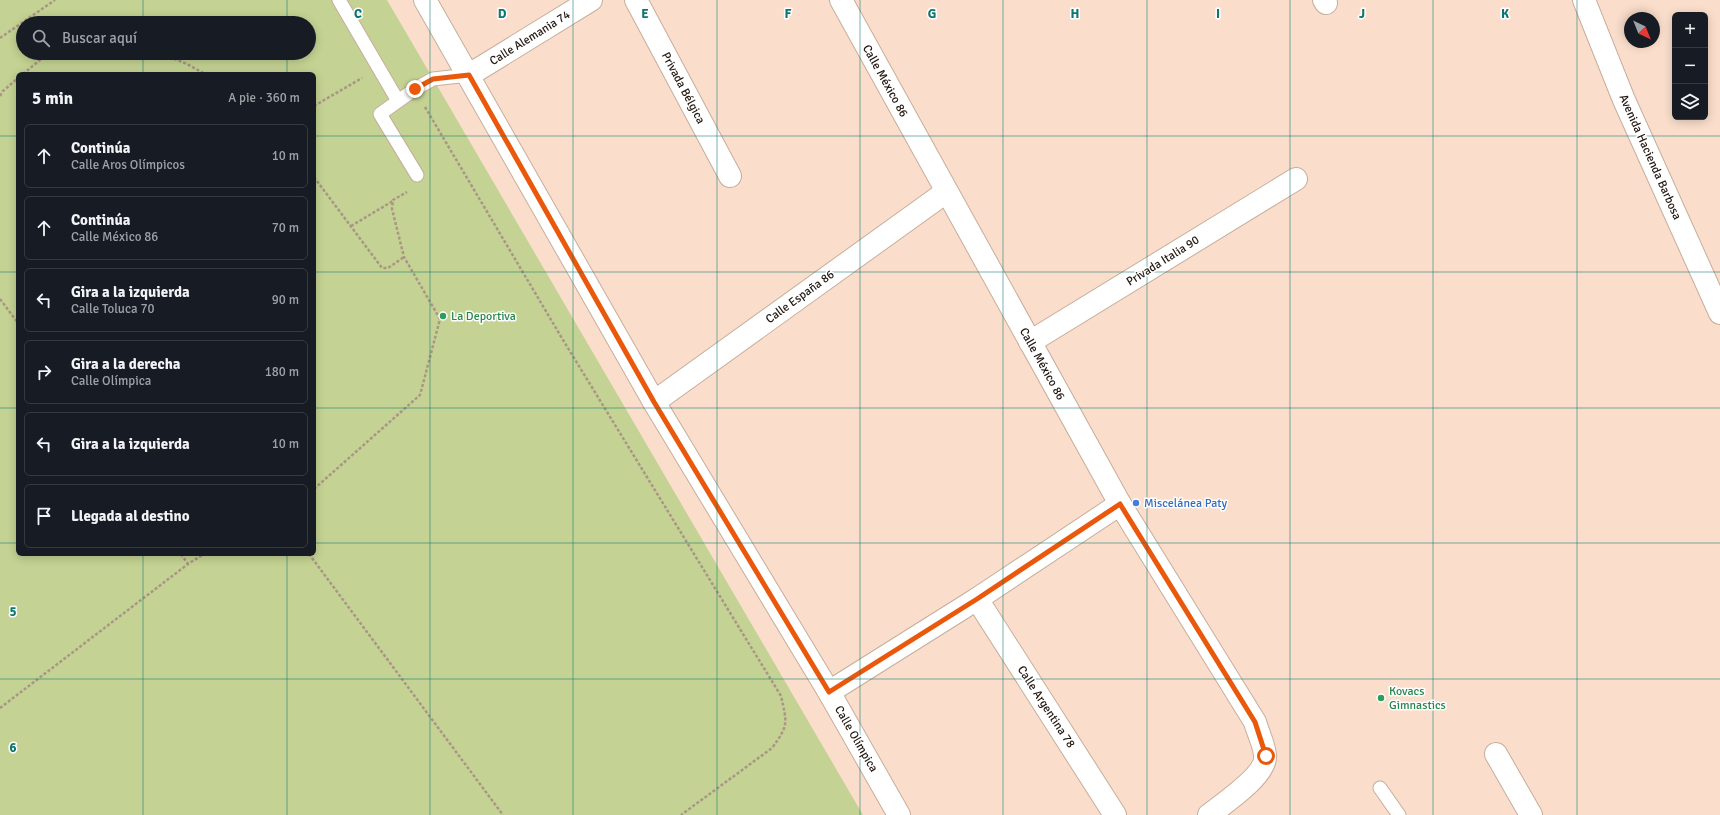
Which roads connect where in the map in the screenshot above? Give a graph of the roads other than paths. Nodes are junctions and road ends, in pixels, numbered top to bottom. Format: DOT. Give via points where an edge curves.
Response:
graph roads {
  1 [pos="339,0"];
  2 [pos="425,0"];
  3 [pos="591,0"];
  4 [pos="636,0"];
  5 [pos="841,0"];
  6 [pos="1584,0"];
  7 [pos="469,75"];
  8 [pos="398,101"];
  9 [pos="417,175"];
  10 [pos="730,176"];
  11 [pos="1296,179"];
  12 [pos="946,192"];
  13 [pos="1720,313"];
  14 [pos="1030,342"];
  15 [pos="654,402"];
  16 [pos="1120,504"];
  17 [pos="977,599"];
  18 [pos="829,692"];
  19 [pos="1496,754"];
  20 [pos="1380,788"];
  21 [pos="899,815"];
  22 [pos="1115,815"];
  23 [pos="1209,815"];
  24 [pos="1399,815"];
  25 [pos="1531,815"];
  1 -- 8 [label="lane"];
  2 -- 7 [label="street, Calle Olímpica"];
  3 -- 7 [label="street, Calle Alemania 74"];
  4 -- 10 [label="street, Privada Bélgica"];
  5 -- 12 [label="street, Calle México 86"];
  6 -- 13 [label="street, Avenida Hacienda Barbosa" via="1624,100"];
  7 -- 8 [label="lane" via="433,79"];
  7 -- 15 [label="street, Calle Olímpica"];
  8 -- 9 [label="lane" via="380,114"];
  11 -- 14 [label="street, Privada Italia 90"];
  12 -- 14 [label="street, Calle México 86"];
  12 -- 15 [label="street, Calle España 86"];
  14 -- 16 [label="street, Calle México 86"];
  15 -- 18 [label="street, Calle Olímpica"];
  16 -- 17 [label="street"];
  16 -- 23 [label="street, Calle México 86" via="1255,722 1266,756 1264,766 1257,775"];
  17 -- 18 [label="street"];
  17 -- 22 [label="street, Calle Argentina 78"];
  18 -- 21 [label="street, Calle Olímpica"];
  19 -- 25 [label="street"];
  20 -- 24 [label="lane"];
}
